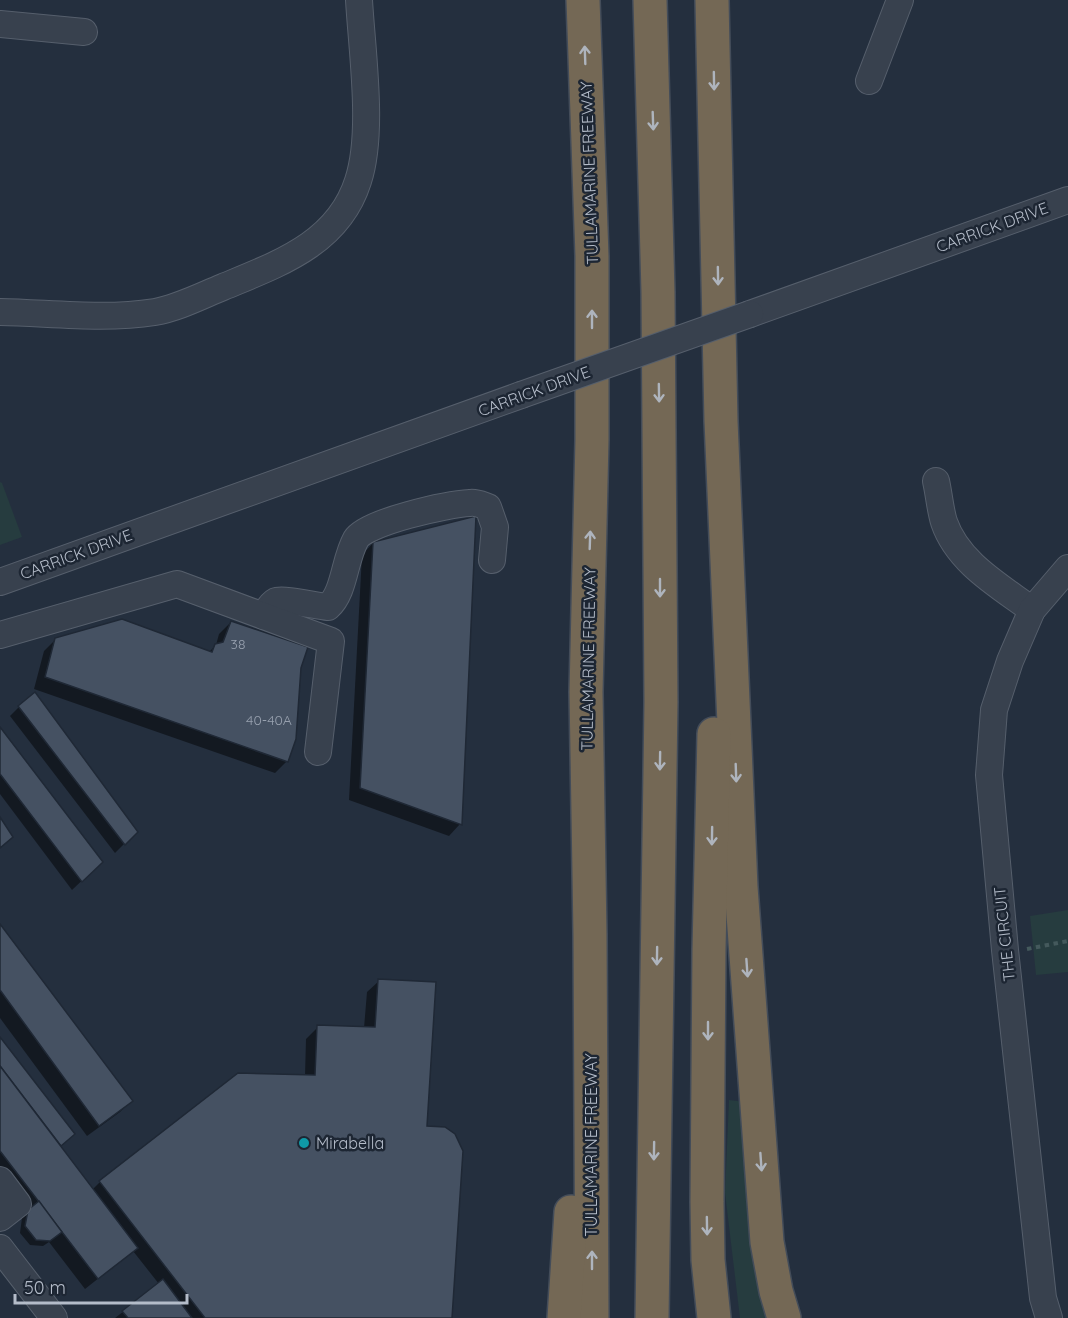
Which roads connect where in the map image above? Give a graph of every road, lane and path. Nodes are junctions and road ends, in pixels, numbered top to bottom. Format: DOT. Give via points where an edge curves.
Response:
graph roads {
  1 [pos="359,0"];
  2 [pos="583,0"];
  3 [pos="650,0"];
  4 [pos="712,0"];
  5 [pos="900,0"];
  6 [pos="0,24"];
  7 [pos="84,32"];
  8 [pos="870,81"];
  9 [pos="1068,200"];
  10 [pos="0,312"];
  11 [pos="722,421"];
  12 [pos="936,481"];
  13 [pos="492,560"];
  14 [pos="1068,568"];
  15 [pos="0,582"];
  16 [pos="1032,610"];
  17 [pos="264,616"];
  18 [pos="0,635"];
  19 [pos="585,692"];
  20 [pos="318,752"];
  21 [pos="1068,941"];
  22 [pos="1005,950"];
  23 [pos="0,1180"];
  24 [pos="0,1218"];
  25 [pos="0,1248"];
  26 [pos="54,1318"];
  27 [pos="564,1318"];
  28 [pos="592,1318"];
  29 [pos="652,1318"];
  30 [pos="714,1318"];
  31 [pos="784,1318"];
  32 [pos="1049,1318"];
  1 -- 10 [label="street" via="364,154 358,183 343,212 311,245 287,260 157,312"];
  19 -- 2 [label="highway, TULLAMARINE FREEWAY, one-way" via="592,256"];
  3 -- 29 [label="highway, one-way" via="658,292 661,702"];
  4 -- 11 [label="highway, one-way"];
  5 -- 8 [label="street"];
  6 -- 7 [label="street"];
  9 -- 15 [label="street, CARRICK DRIVE, bridge"];
  11 -- 30 [label="highway, one-way" via="709,949 708,1260"];
  11 -- 31 [label="highway, one-way" via="741,899 767,1242"];
  12 -- 16 [label="street" via="945,523 957,548 981,572"];
  13 -- 17 [label="street" via="495,527 488,507 473,502 434,508 358,536 336,600 328,607 281,599 273,602"];
  14 -- 16 [label="street, THE CIRCUIT"];
  16 -- 22 [label="street, THE CIRCUIT" via="994,710 989,775"];
  17 -- 18 [label="street" via="177,584"];
  17 -- 20 [label="street" via="331,641"];
  19 -- 27 [label="highway" via="571,1220"];
  28 -- 19 [label="highway, TULLAMARINE FREEWAY, one-way"];
  21 -- 22 [label="path"];
  22 -- 32 [label="street, THE CIRCUIT" via="1043,1298"];
  23 -- 24 [label="street" via="18,1204"];
  25 -- 26 [label="street"];
}
